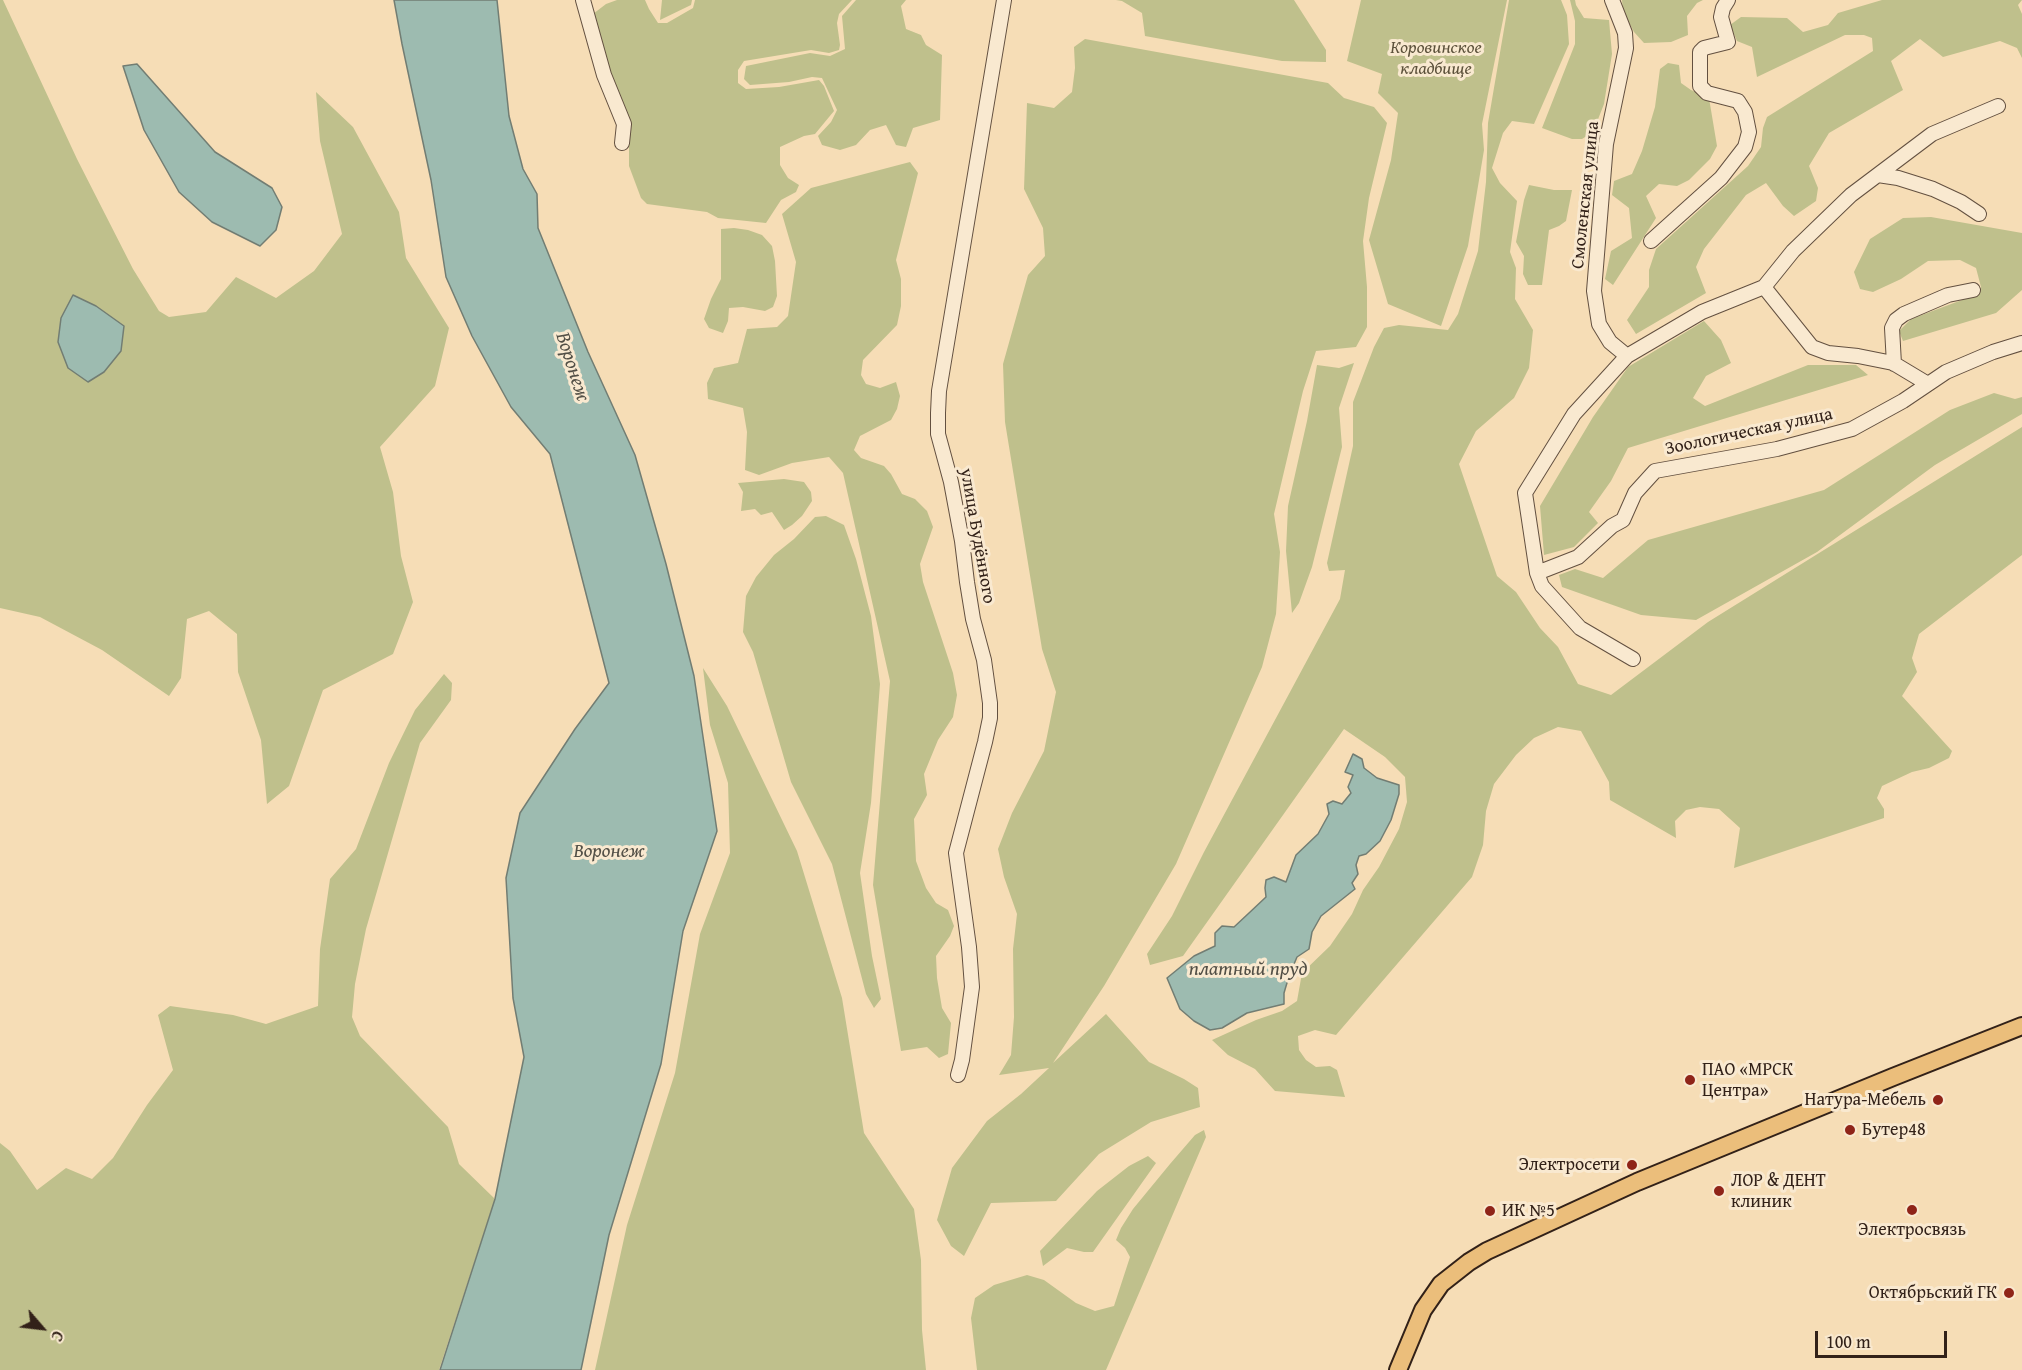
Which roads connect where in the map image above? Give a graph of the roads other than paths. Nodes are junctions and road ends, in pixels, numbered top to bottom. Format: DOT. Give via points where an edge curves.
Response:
graph roads {
  1 [pos="583,0"];
  2 [pos="1004,0"];
  3 [pos="1612,0"];
  4 [pos="1728,0"];
  5 [pos="1998,106"];
  6 [pos="622,143"];
  7 [pos="1878,175"];
  8 [pos="1979,214"];
  9 [pos="1651,241"];
  10 [pos="1764,287"];
  11 [pos="1973,290"];
  12 [pos="2022,343"];
  13 [pos="1627,356"];
  14 [pos="1894,364"];
  15 [pos="1928,384"];
  16 [pos="1537,573"];
  17 [pos="1633,659"];
  18 [pos="2022,1026"];
  19 [pos="958,1076"];
  20 [pos="1398,1370"];
  1 -- 6 [label="street" via="604,75 624,124"];
  2 -- 19 [label="street, улица Будённого" via="938,413 938,434 955,502 990,703 985,742 956,853 972,987"];
  3 -- 13 [label="street, Смоленская улица" via="1625,33 1626,48 1606,144 1594,291 1599,324 1610,342"];
  4 -- 9 [label="street" via="1721,17 1728,42 1700,52 1700,86 1707,93 1738,101 1749,132 1745,147 1720,178"];
  5 -- 7 [label="street" via="1932,134"];
  7 -- 8 [label="street" via="1933,189"];
  7 -- 10 [label="street" via="1818,227"];
  10 -- 13 [label="street" via="1702,312"];
  10 -- 14 [label="street" via="1812,347"];
  11 -- 14 [label="street" via="1948,295 1896,320 1892,328"];
  12 -- 15 [label="street, Зоологическая улица" via="1946,372"];
  13 -- 16 [label="street" via="1574,414 1525,493"];
  14 -- 15 [label="street"];
  15 -- 16 [label="street, Зоологическая улица" via="1852,429 1777,449 1655,471 1635,493 1623,520 1578,558"];
  16 -- 17 [label="street" via="1542,586 1580,628"];
  18 -- 20 [label="main road" via="1650,1176 1487,1251 1441,1284 1423,1310"];
}
